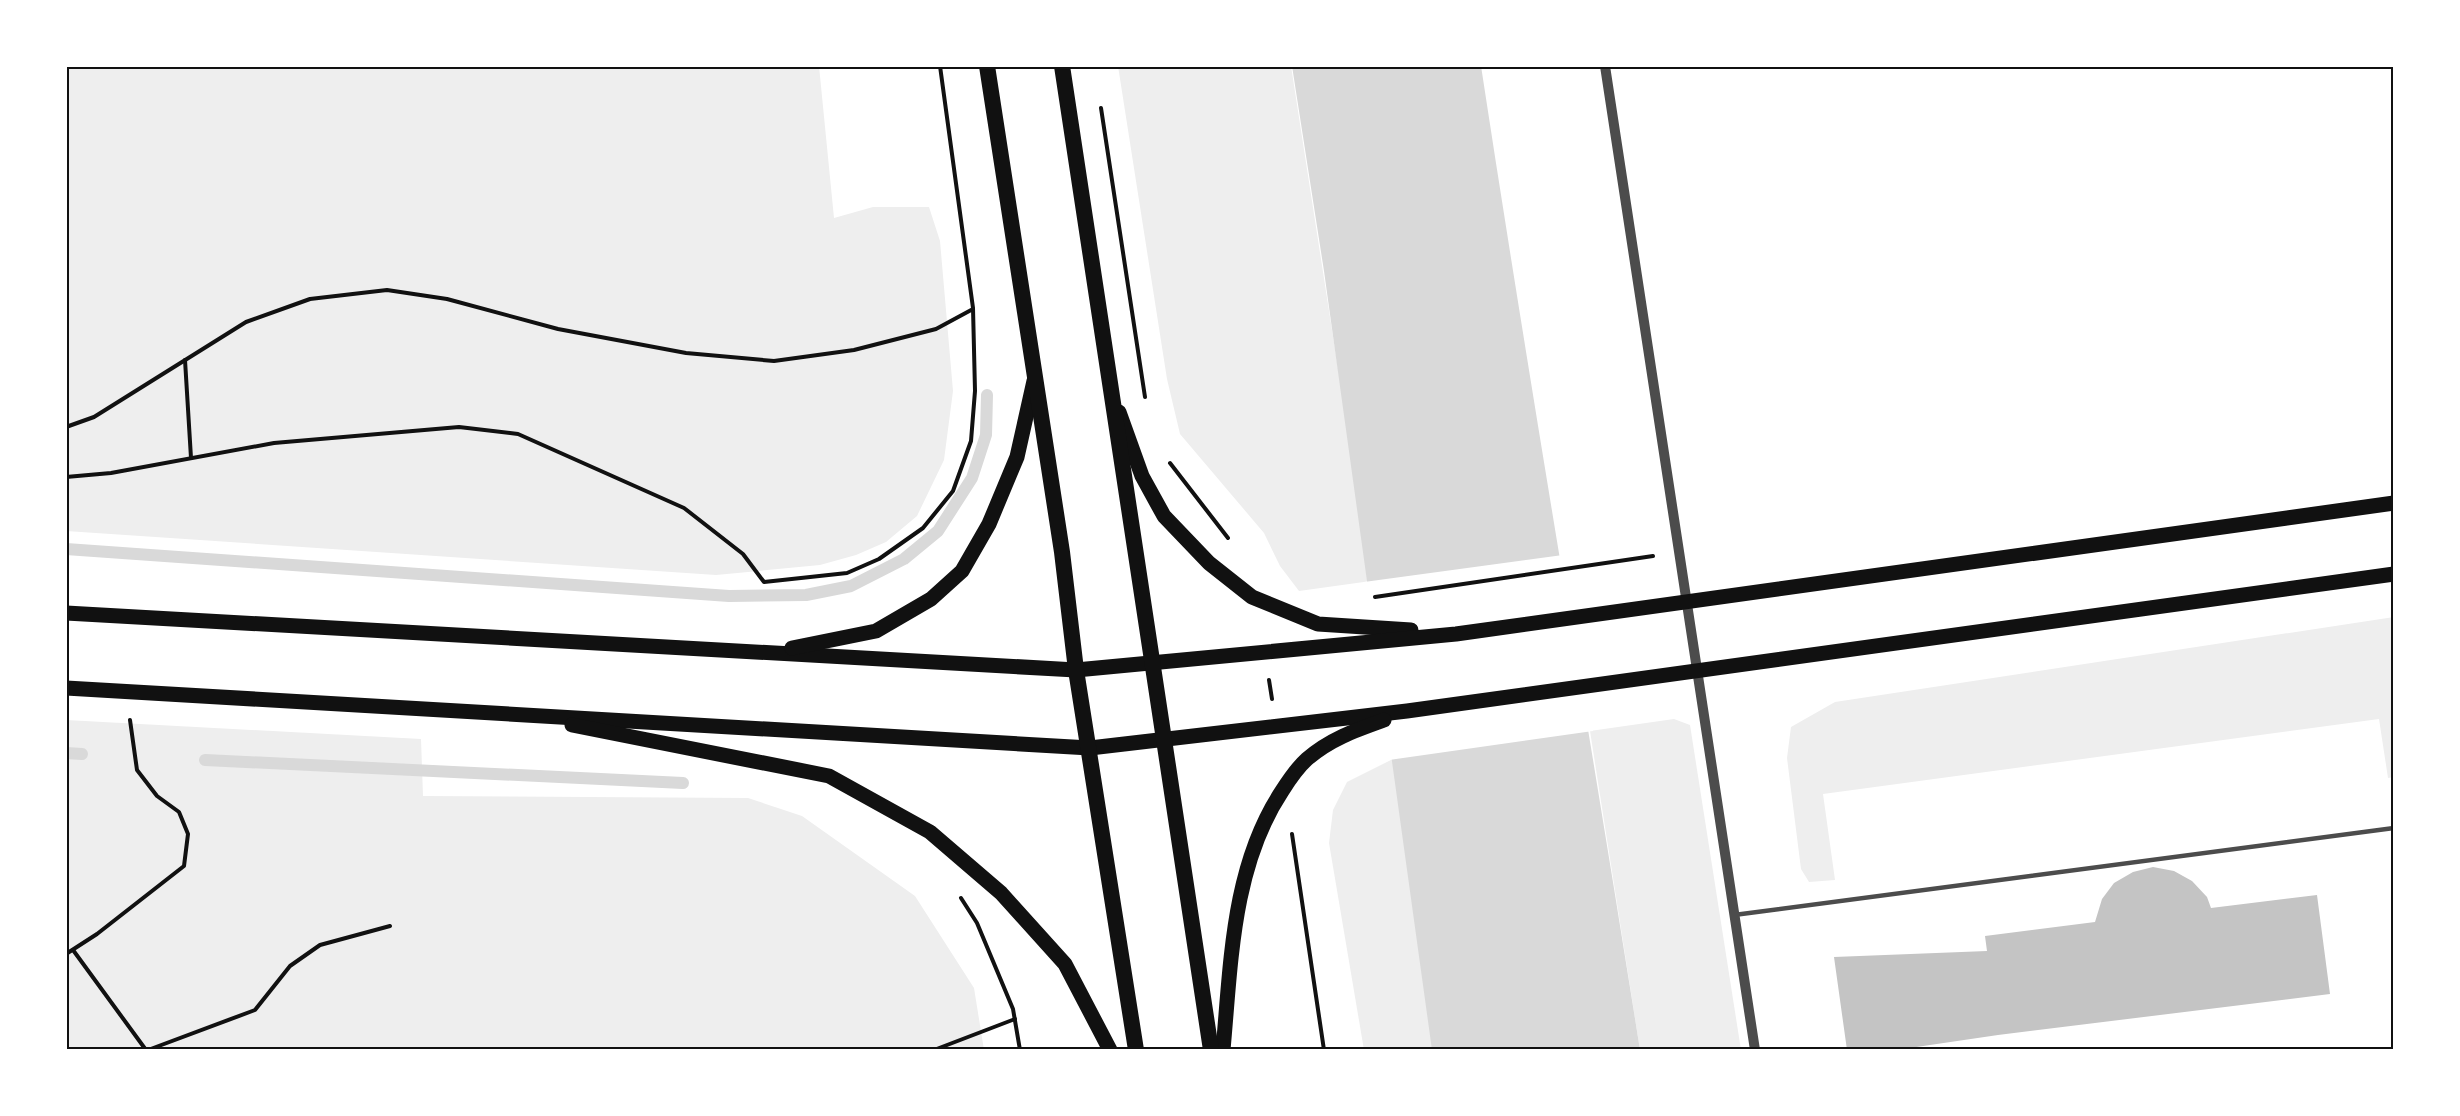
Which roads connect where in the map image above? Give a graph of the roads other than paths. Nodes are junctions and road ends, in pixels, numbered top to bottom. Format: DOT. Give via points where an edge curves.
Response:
graph roads {
  1 [pos="987,66"];
  2 [pos="1062,66"];
  3 [pos="1605,66"];
  4 [pos="1035,378"];
  5 [pos="1111,387"];
  6 [pos="2394,503"];
  7 [pos="2394,574"];
  8 [pos="1687,601"];
  9 [pos="66,613"];
  10 [pos="1456,634"];
  11 [pos="770,653"];
  12 [pos="1153,662"];
  13 [pos="1076,670"];
  14 [pos="1696,670"];
  15 [pos="66,688"];
  16 [pos="1407,711"];
  17 [pos="516,714"];
  18 [pos="1164,740"];
  19 [pos="1090,748"];
  20 [pos="2394,828"];
  21 [pos="1734,915"];
  22 [pos="1110,1050"];
  23 [pos="1136,1050"];
  24 [pos="1211,1050"];
  25 [pos="1223,1050"];
  26 [pos="1755,1050"];
  1 -- 4 [label="highway"];
  2 -- 5 [label="highway"];
  3 -- 8 [label="street"];
  4 -- 11 [label="main road" via="1017,457 989,524 962,571 931,598 876,631"];
  4 -- 13 [label="highway"];
  5 -- 10 [label="main road" via="1142,476 1164,516 1209,563 1252,597 1318,624"];
  5 -- 12 [label="highway"];
  6 -- 8 [label="main road"];
  7 -- 14 [label="main road"];
  8 -- 10 [label="main road"];
  8 -- 14 [label="street"];
  9 -- 11 [label="main road"];
  10 -- 12 [label="main road"];
  11 -- 13 [label="main road"];
  12 -- 13 [label="main road"];
  12 -- 18 [label="highway"];
  13 -- 19 [label="highway"];
  14 -- 16 [label="main road"];
  14 -- 21 [label="street"];
  15 -- 17 [label="main road"];
  16 -- 18 [label="main road"];
  16 -- 25 [label="main road" via="1336,738 1306,759 1274,802 1258,836 1235,924"];
  17 -- 19 [label="main road"];
  17 -- 22 [label="main road" via="829,776 876,801 930,832 1001,893 1065,964"];
  18 -- 19 [label="main road"];
  18 -- 24 [label="highway"];
  19 -- 23 [label="highway"];
  20 -- 21 [label="lane"];
  21 -- 26 [label="street"];
}
